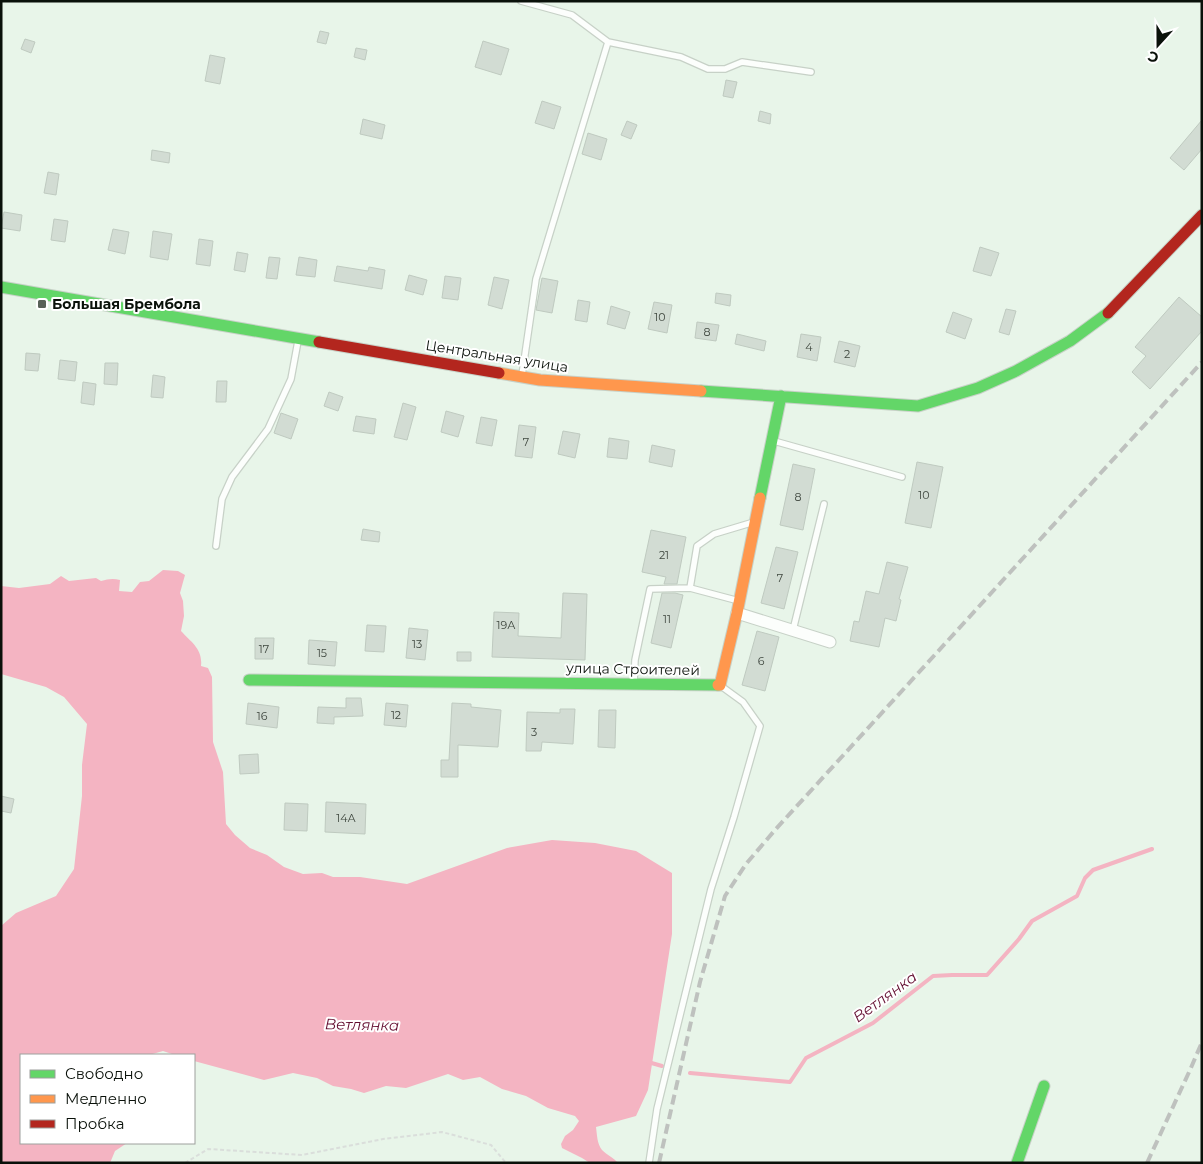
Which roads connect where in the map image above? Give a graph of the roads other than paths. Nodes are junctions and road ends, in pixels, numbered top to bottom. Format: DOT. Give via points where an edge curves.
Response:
graph roads {
  1 [pos="521,1"];
  2 [pos="608,42"];
  3 [pos="811,72"];
  4 [pos="1202,215"];
  5 [pos="1,287"];
  6 [pos="299,339"];
  7 [pos="522,377"];
  8 [pos="781,396"];
  9 [pos="772,440"];
  10 [pos="902,477"];
  11 [pos="824,504"];
  12 [pos="756,522"];
  13 [pos="216,546"];
  14 [pos="690,588"];
  15 [pos="738,607"];
  16 [pos="793,630"];
  17 [pos="830,642"];
  18 [pos="250,680"];
  19 [pos="634,684"];
  20 [pos="720,685"];
  21 [pos="1044,1086"];
  22 [pos="648,1163"];
  23 [pos="1017,1163"];
  1 -- 2 [label="lane" via="572,14"];
  2 -- 3 [label="lane" via="681,57 708,69 725,69 742,62"];
  2 -- 7 [label="lane" via="536,279"];
  4 -- 8 [label="main road, Центральная улица" via="1105,316 1070,341 978,388 918,406"];
  5 -- 6 [label="main road, Центральная улица"];
  6 -- 7 [label="main road, Центральная улица"];
  6 -- 13 [label="lane" via="291,379 268,429 232,477 222,499"];
  7 -- 8 [label="main road, Центральная улица"];
  8 -- 9 [label="main road"];
  9 -- 10 [label="lane"];
  9 -- 12 [label="main road"];
  11 -- 16 [label="lane"];
  12 -- 14 [label="lane" via="714,534 698,546"];
  12 -- 15 [label="main road"];
  14 -- 15 [label="lane"];
  14 -- 19 [label="lane" via="650,589 635,660"];
  15 -- 16 [label="street"];
  15 -- 20 [label="main road"];
  16 -- 17 [label="street"];
  18 -- 19 [label="main road, улица Строителей"];
  19 -- 20 [label="main road, улица Строителей"];
  20 -- 22 [label="lane" via="743,702 760,726 711,889 657,1109"];
  21 -- 23 [label="main road"];
}
